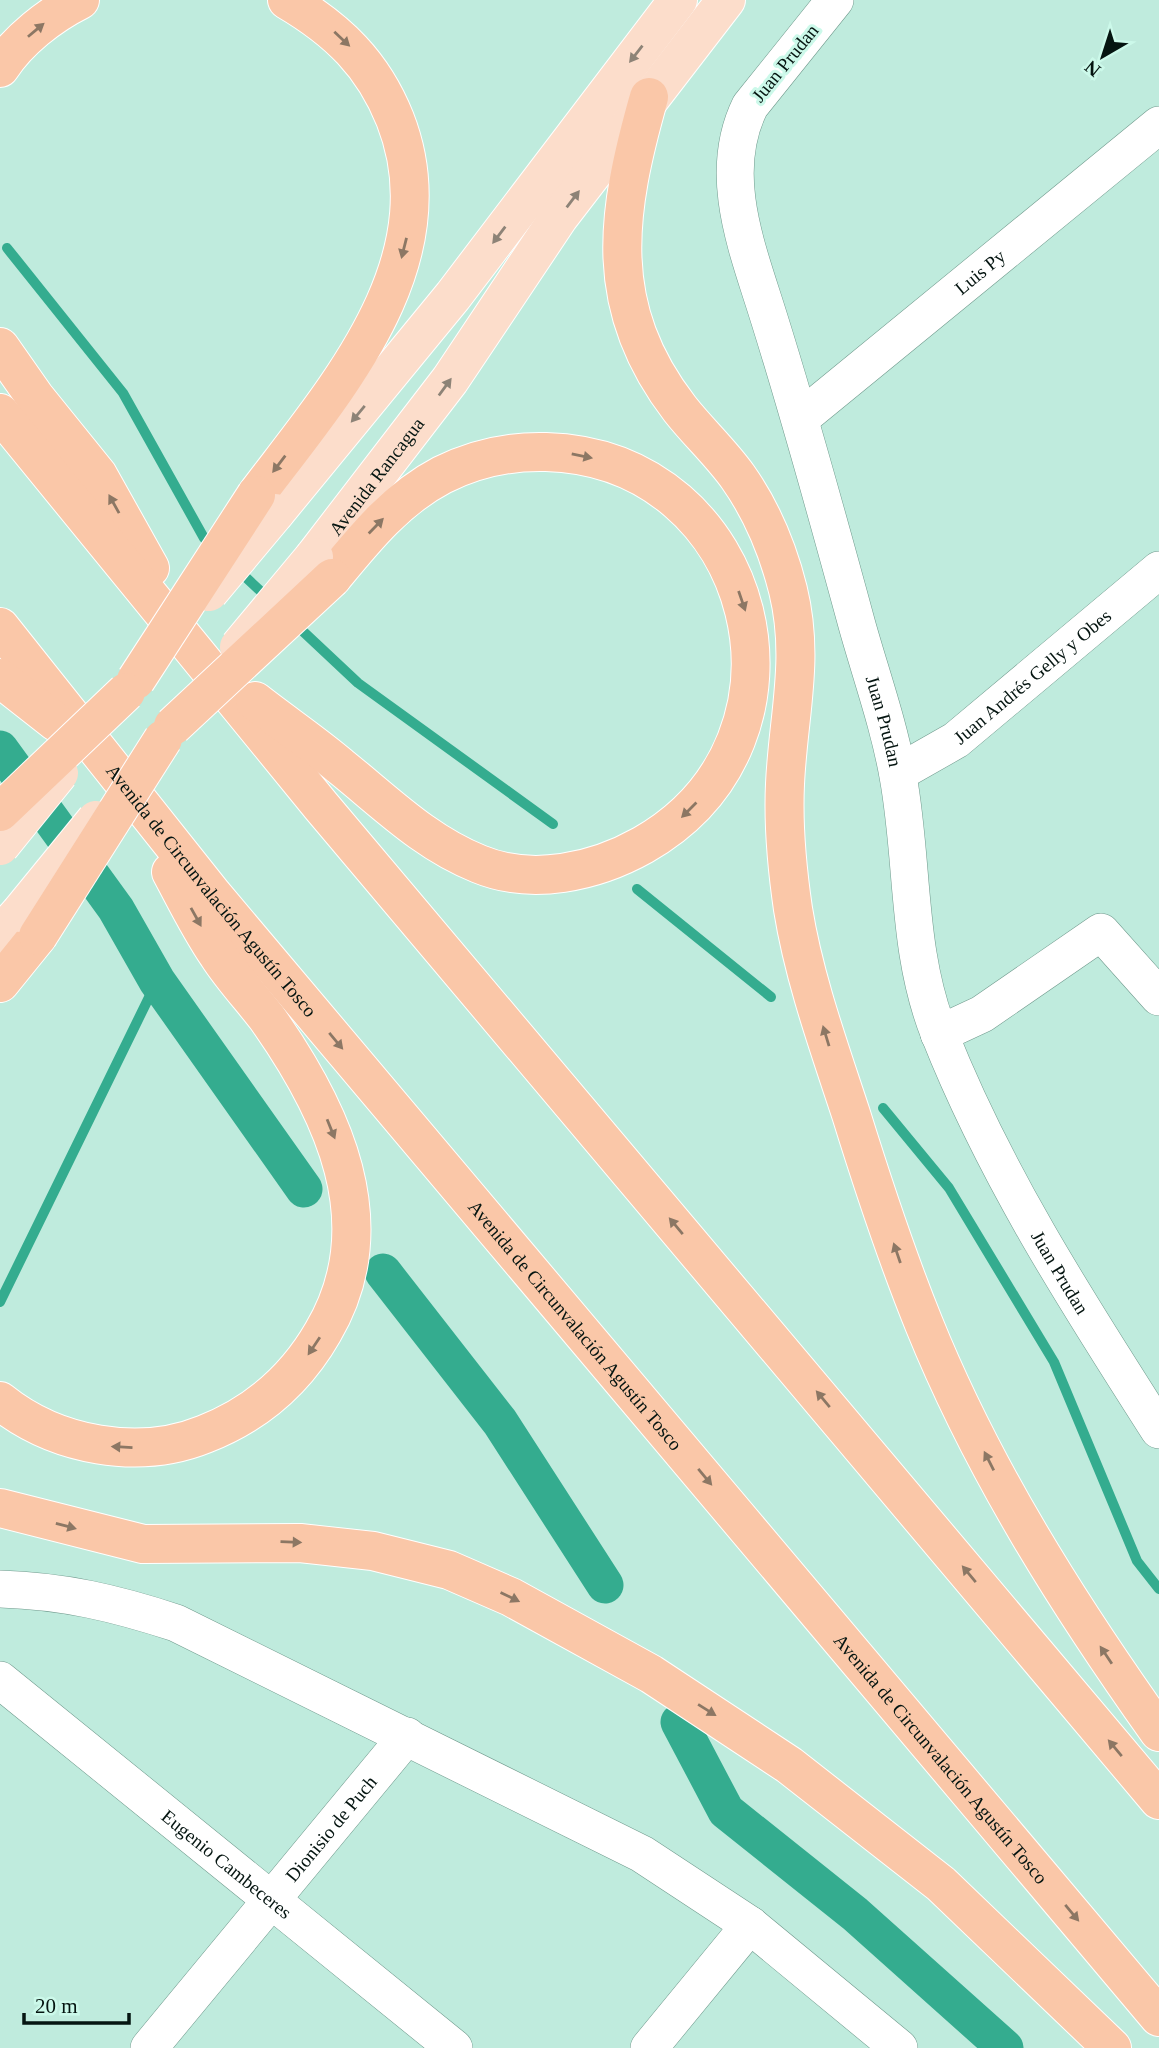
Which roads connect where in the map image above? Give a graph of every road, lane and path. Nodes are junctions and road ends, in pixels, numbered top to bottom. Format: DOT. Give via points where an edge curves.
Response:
graph roads {
  1 [pos="80,0"];
  2 [pos="287,0"];
  3 [pos="678,0"];
  4 [pos="726,0"];
  5 [pos="835,0"];
  6 [pos="0,68"];
  7 [pos="649,97"];
  8 [pos="1159,125"];
  9 [pos="0,347"];
  10 [pos="0,413"];
  11 [pos="801,418"];
  12 [pos="265,504"];
  13 [pos="323,567"];
  14 [pos="1159,570"];
  15 [pos="0,627"];
  16 [pos="200,657"];
  17 [pos="0,678"];
  18 [pos="131,686"];
  19 [pos="109,765"];
  20 [pos="898,773"];
  21 [pos="0,812"];
  22 [pos="0,846"];
  23 [pos="19,928"];
  24 [pos="0,983"];
  25 [pos="1159,997"];
  26 [pos="939,1034"];
  27 [pos="0,1401"];
  28 [pos="1159,1430"];
  29 [pos="0,1508"];
  30 [pos="0,1589"];
  31 [pos="0,1680"];
  32 [pos="1159,1732"];
  33 [pos="407,1736"];
  34 [pos="1159,1801"];
  35 [pos="269,1899"];
  36 [pos="750,1925"];
  37 [pos="1159,2017"];
  38 [pos="149,2048"];
  39 [pos="454,2048"];
  40 [pos="649,2048"];
  41 [pos="899,2048"];
  42 [pos="1112,2048"];
  6 -- 1 [label="highway, one-way" via="30,34"];
  2 -- 12 [label="highway, one-way" via="343,38 386,96 408,164 410,199 399,267 383,308"];
  3 -- 12 [label="main road, one-way" via="453,296"];
  4 -- 7 [label="main road, Avenida Rancagua"];
  5 -- 11 [label="street, Juan Prudan" via="750,106 735,150 743,233"];
  13 -- 7 [label="main road, Avenida Rancagua, one-way" via="559,217"];
  32 -- 7 [label="highway, one-way" via="1027,1531 957,1396 901,1264 826,1036 801,949 788,869 785,781 797,660 789,592 759,510 737,475 662,384 641,346 625,297 623,205"];
  8 -- 11 [label="street, Luis Py"];
  16 -- 9 [label="highway, one-way" via="98,475"];
  10 -- 16 [label="highway"];
  11 -- 20 [label="street, Juan Prudan"];
  12 -- 18 [label="highway, bridge"];
  13 -- 16 [label="highway, one-way" via="443,475 507,454 569,453 601,460 664,490 714,542 733,576 751,643 748,708 738,740 703,796 653,839 588,868 540,875 510,873 481,865 419,831"];
  13 -- 23 [label="highway, bridge" via="168,733"];
  14 -- 20 [label="street, Juan Andrés Gelly y Obes" via="956,740"];
  15 -- 19 [label="highway, Avenida de Circunvalación Agustín Tosco"];
  34 -- 16 [label="highway, one-way"];
  17 -- 19 [label="highway"];
  18 -- 21 [label="highway, bridge"];
  18 -- 22 [label="main road, bridge"];
  19 -- 27 [label="highway, one-way" via="218,956 265,1017 320,1103 346,1175 350,1232 346,1278 334,1313 291,1378 259,1406 194,1439 122,1449 45,1429"];
  19 -- 37 [label="highway, Avenida de Circunvalación Agustín Tosco, one-way" via="240,927"];
  20 -- 26 [label="street, Juan Prudan" via="917,962"];
  23 -- 24 [label="highway"];
  25 -- 26 [label="street" via="1101,932 982,1014"];
  26 -- 28 [label="street, Juan Prudan" via="1046,1253"];
  29 -- 42 [label="highway, one-way" via="143,1544 300,1542 373,1551 449,1570 510,1597 651,1674 789,1765 941,1884"];
  30 -- 33 [label="street" via="71,1594 176,1623"];
  31 -- 35 [label="street, Eugenio Cambeceres"];
  33 -- 35 [label="street, Dionisio de Puch"];
  33 -- 36 [label="street" via="642,1854"];
  35 -- 38 [label="street, Dionisio de Puch"];
  35 -- 39 [label="street, Eugenio Cambeceres"];
  36 -- 40 [label="street"];
  36 -- 41 [label="street"];
}
